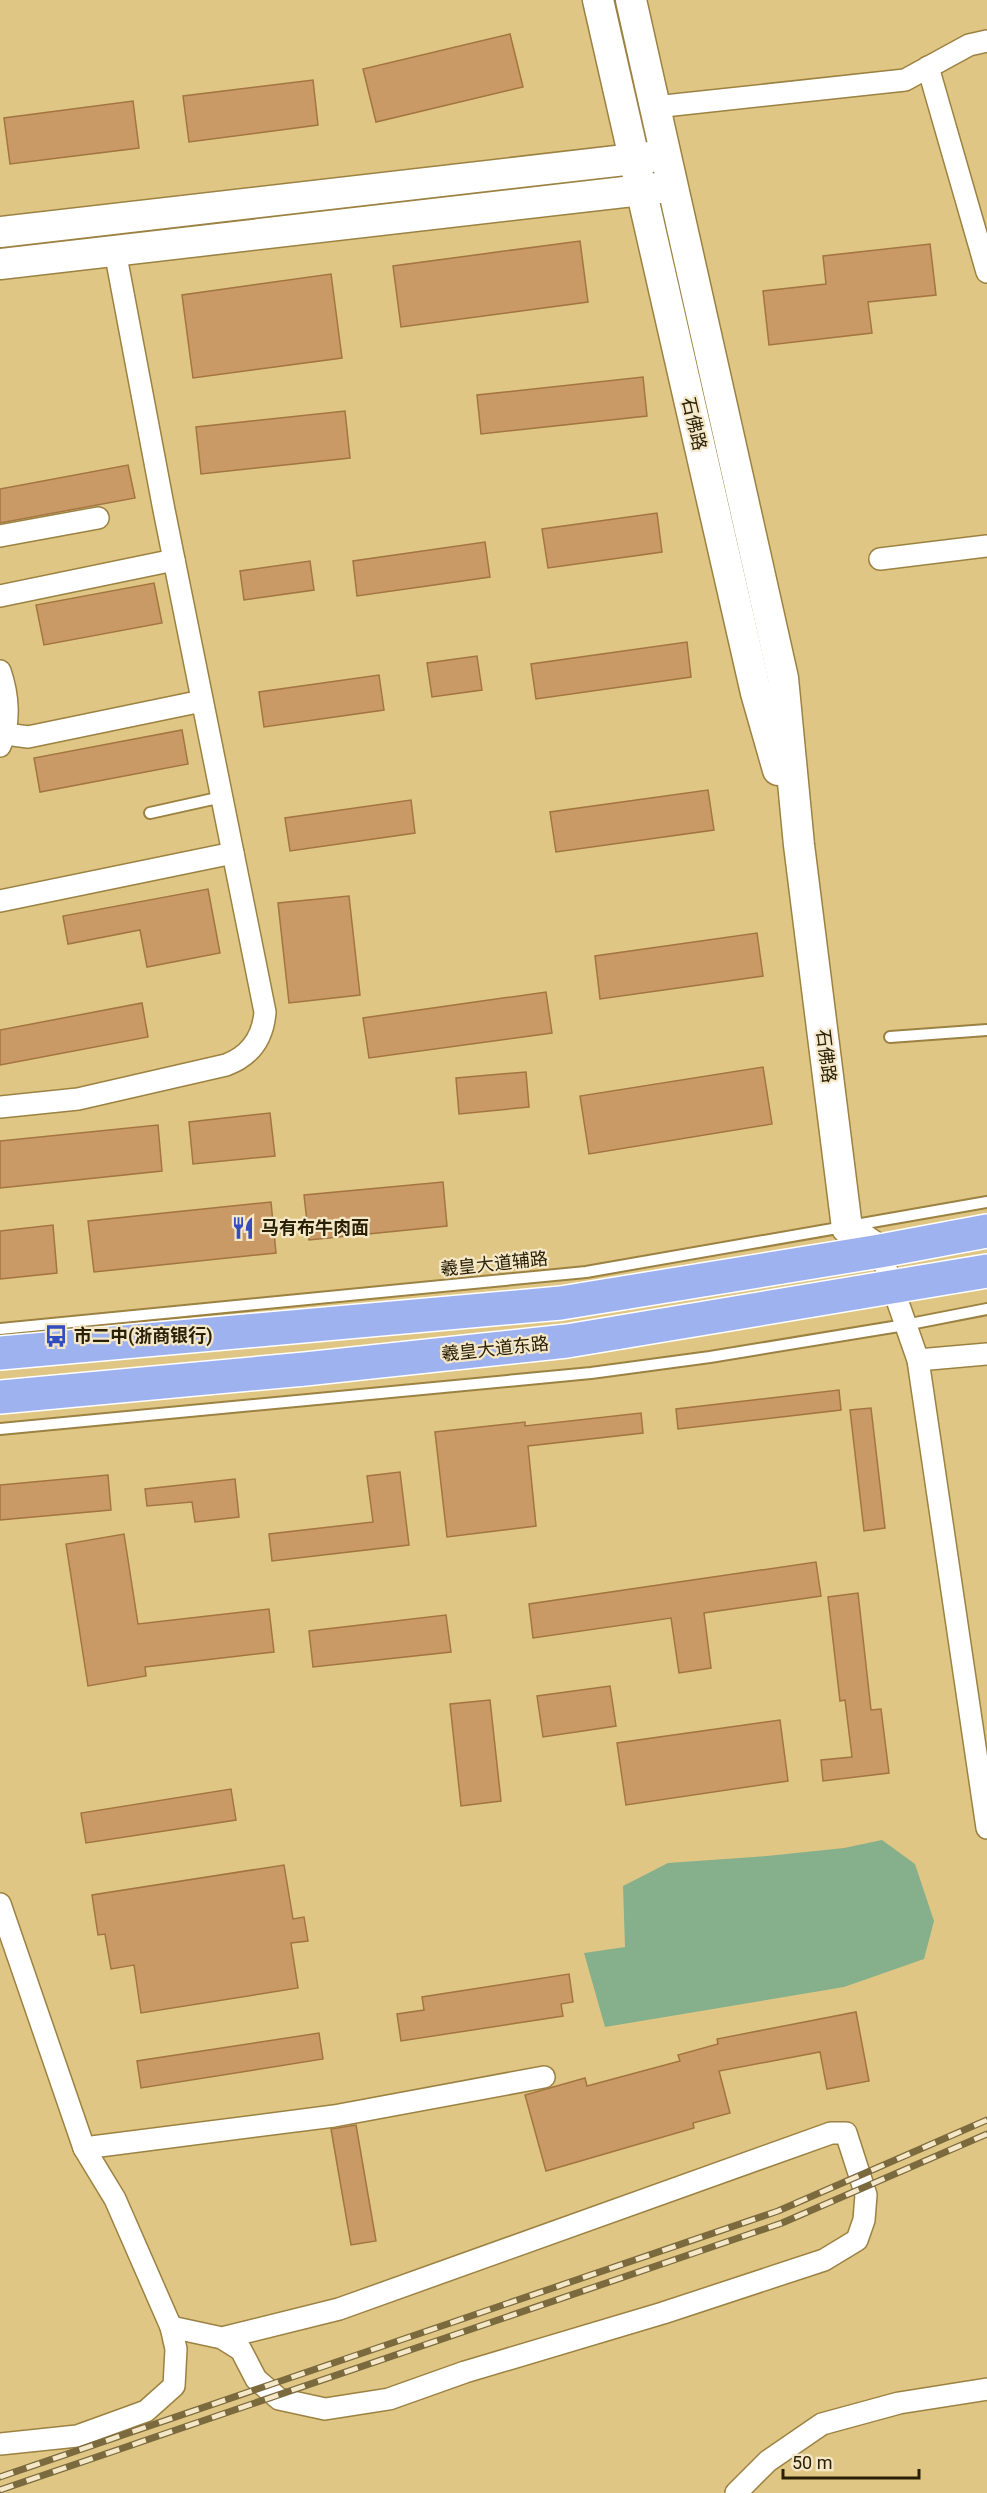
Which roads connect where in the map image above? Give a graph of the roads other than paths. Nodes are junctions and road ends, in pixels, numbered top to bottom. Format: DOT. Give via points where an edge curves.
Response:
graph roads {
  1 [pos="598,0"];
  2 [pos="631,0"];
  3 [pos="987,41"];
  4 [pos="928,67"];
  5 [pos="655,107"];
  6 [pos="666,156"];
  7 [pos="633,160"];
  8 [pos="673,187"];
  9 [pos="640,190"];
  10 [pos="0,232"];
  11 [pos="115,251"];
  12 [pos="0,264"];
  13 [pos="987,272"];
  14 [pos="98,518"];
  15 [pos="0,536"];
  16 [pos="987,546"];
  17 [pos="880,559"];
  18 [pos="174,560"];
  19 [pos="0,596"];
  20 [pos="0,671"];
  21 [pos="202,701"];
  22 [pos="3,740"];
  23 [pos="222,797"];
  24 [pos="150,813"];
  25 [pos="799,845"];
  26 [pos="233,853"];
  27 [pos="0,901"];
  28 [pos="987,1030"];
  29 [pos="890,1037"];
  30 [pos="0,1107"];
  31 [pos="987,1202"];
  32 [pos="847,1228"];
  33 [pos="987,1231"];
  34 [pos="880,1251"];
  35 [pos="987,1271"];
  36 [pos="893,1287"];
  37 [pos="987,1309"];
  38 [pos="905,1325"];
  39 [pos="0,1329"];
  40 [pos="0,1353"];
  41 [pos="987,1354"];
  42 [pos="918,1360"];
  43 [pos="0,1396"];
  44 [pos="0,1429"];
  45 [pos="987,1828"];
  46 [pos="0,1904"];
  47 [pos="544,2077"];
  48 [pos="84,2148"];
  49 [pos="171,2327"];
  50 [pos="222,2338"];
  51 [pos="987,2389"];
  52 [pos="0,2444"];
  53 [pos="736,2493"];
  1 -- 7 [label="street, 石佛路"];
  2 -- 5 [label="street, 石佛路"];
  3 -- 4 [label="street" via="969,45"];
  4 -- 5 [label="street" via="905,80"];
  4 -- 13 [label="street"];
  5 -- 6 [label="street, 石佛路"];
  6 -- 7 [label="street"];
  6 -- 8 [label="street, 石佛路"];
  7 -- 9 [label="street, 石佛路"];
  7 -- 10 [label="street"];
  8 -- 9 [label="street"];
  8 -- 25 [label="street, 石佛路" via="783,678"];
  9 -- 11 [label="street"];
  9 -- 25 [label="street, 石佛路" via="756,693"];
  11 -- 12 [label="street"];
  11 -- 18 [label="street"];
  14 -- 15 [label="street"];
  16 -- 17 [label="street"];
  18 -- 19 [label="street"];
  18 -- 21 [label="street"];
  20 -- 22 [label="street" via="7,690"];
  21 -- 22 [label="street"];
  21 -- 23 [label="street"];
  23 -- 24 [label="lane"];
  23 -- 26 [label="street"];
  25 -- 32 [label="street, 石佛路"];
  26 -- 27 [label="street"];
  26 -- 30 [label="street" via="266,1012 262,1032 251,1049 226,1065 78,1099"];
  28 -- 29 [label="lane"];
  31 -- 32 [label="lane, 羲皇大道辅路"];
  32 -- 34 [label="street"];
  32 -- 39 [label="lane, 羲皇大道辅路" via="586,1272"];
  33 -- 34 [label="main road"];
  34 -- 36 [label="street"];
  34 -- 40 [label="main road" via="561,1302"];
  35 -- 36 [label="main road, 羲皇大道东路"];
  36 -- 38 [label="street"];
  36 -- 43 [label="main road, 羲皇大道东路" via="567,1341"];
  37 -- 38 [label="lane"];
  38 -- 42 [label="street"];
  38 -- 44 [label="lane" via="591,1373"];
  41 -- 42 [label="street"];
  42 -- 45 [label="street"];
  46 -- 48 [label="street"];
  47 -- 48 [label="street" via="334,2116"];
  48 -- 49 [label="street" via="115,2199"];
  49 -- 50 [label="street"];
  49 -- 52 [label="street" via="176,2349 174,2386 146,2411 77,2436"];
  50 -- 50 [label="street" via="241,2350 256,2379 279,2399 325,2409 389,2399 824,2260 857,2240 866,2195 846,2133 831,2133 339,2309"];
  51 -- 53 [label="street" via="898,2403 822,2424 768,2461"];
}
